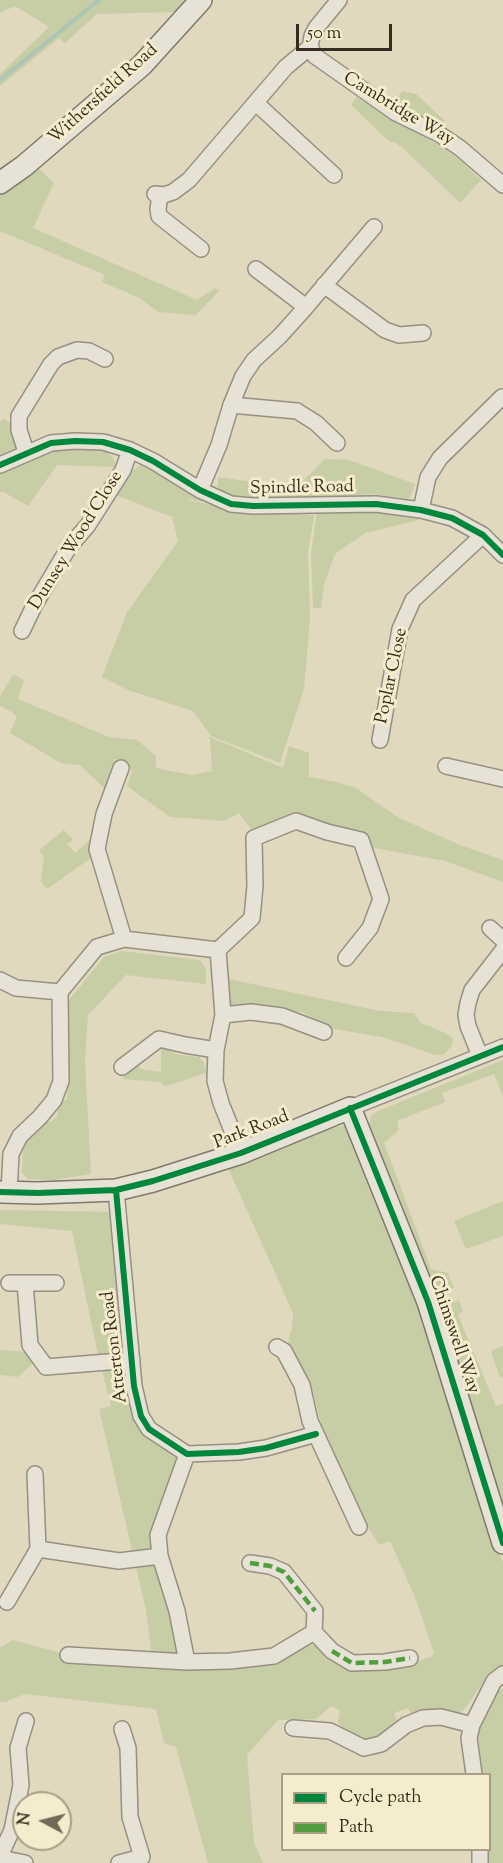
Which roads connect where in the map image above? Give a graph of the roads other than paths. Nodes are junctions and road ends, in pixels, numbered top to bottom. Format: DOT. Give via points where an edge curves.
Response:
graph roads {
  1 [pos="201,0"];
  2 [pos="339,0"];
  3 [pos="310,47"];
  4 [pos="256,103"];
  5 [pos="334,175"];
  6 [pos="0,183"];
  7 [pos="503,185"];
  8 [pos="374,227"];
  9 [pos="201,249"];
  10 [pos="256,269"];
  11 [pos="324,285"];
  12 [pos="306,307"];
  13 [pos="424,332"];
  14 [pos="105,358"];
  15 [pos="502,397"];
  16 [pos="231,405"];
  17 [pos="338,443"];
  18 [pos="130,450"];
  19 [pos="26,452"];
  20 [pos="0,465"];
  21 [pos="200,490"];
  22 [pos="421,510"];
  23 [pos="483,535"];
  24 [pos="503,555"];
  25 [pos="22,631"];
  26 [pos="380,740"];
  27 [pos="446,766"];
  28 [pos="121,768"];
  29 [pos="503,779"];
  30 [pos="490,928"];
  31 [pos="124,939"];
  32 [pos="503,940"];
  33 [pos="218,950"];
  34 [pos="503,950"];
  35 [pos="346,958"];
  36 [pos="0,981"];
  37 [pos="60,992"];
  38 [pos="223,1016"];
  39 [pos="324,1032"];
  40 [pos="503,1047"];
  41 [pos="216,1050"];
  42 [pos="480,1056"];
  43 [pos="122,1067"];
  44 [pos="350,1108"];
  45 [pos="241,1153"];
  46 [pos="116,1190"];
  47 [pos="4,1192"];
  48 [pos="9,1283"];
  49 [pos="25,1283"];
  50 [pos="56,1283"];
  51 [pos="277,1347"];
  52 [pos="132,1360"];
  53 [pos="316,1434"];
  54 [pos="187,1454"];
  55 [pos="35,1474"];
  56 [pos="359,1527"];
  57 [pos="503,1543"];
  58 [pos="39,1549"];
  59 [pos="160,1556"];
  60 [pos="250,1563"];
  61 [pos="7,1602"];
  62 [pos="314,1632"];
  63 [pos="68,1655"];
  64 [pos="410,1658"];
  65 [pos="187,1662"];
  66 [pos="503,1674"];
  67 [pos="26,1720"];
  68 [pos="472,1725"];
  69 [pos="293,1728"];
  70 [pos="122,1729"];
  71 [pos="474,1773"];
  72 [pos="0,1857"];
  73 [pos="143,1860"];
  74 [pos="25,1863"];
  75 [pos="119,1863"];
  1 -- 6 [label="street, Withersfield Road" via="142,65"];
  2 -- 3 [label="street" via="316,28"];
  3 -- 4 [label="street" via="286,67"];
  3 -- 7 [label="street, Cambridge Way" via="327,66 396,113 460,148"];
  4 -- 5 [label="street"];
  4 -- 9 [label="street" via="189,180 173,192 158,194 159,216"];
  8 -- 11 [label="street"];
  10 -- 12 [label="street"];
  11 -- 12 [label="street"];
  11 -- 13 [label="street" via="384,330 399,334"];
  12 -- 16 [label="street" via="254,360"];
  14 -- 19 [label="street" via="77,350 51,364 19,416"];
  15 -- 22 [label="street" via="440,458 428,477"];
  16 -- 17 [label="street" via="297,411"];
  16 -- 21 [label="street"];
  18 -- 19 [label="street, Spindle Road" via="103,442 75,441 51,443"];
  18 -- 21 [label="street, Spindle Road"];
  18 -- 25 [label="street, Dunsey Wood Close" via="123,470 69,547"];
  19 -- 20 [label="street, Spindle Road"];
  21 -- 22 [label="street, Spindle Road" via="231,504 253,506 347,503"];
  22 -- 23 [label="street, Spindle Road" via="452,518"];
  23 -- 24 [label="street, Spindle Road"];
  23 -- 26 [label="street, Poplar Close" via="413,600 400,629"];
  27 -- 29 [label="street"];
  28 -- 31 [label="street" via="104,814 97,849"];
  30 -- 32 [label="street"];
  31 -- 33 [label="street"];
  31 -- 37 [label="street" via="98,947"];
  33 -- 35 [label="street" via="252,918 254,838 296,821 361,840 381,899 370,928"];
  33 -- 38 [label="street"];
  34 -- 42 [label="street" via="472,990 468,1003 468,1026"];
  36 -- 37 [label="street" via="16,988"];
  37 -- 47 [label="street" via="61,1081 54,1100 20,1136 11,1154"];
  38 -- 39 [label="street" via="251,1012 282,1016"];
  38 -- 41 [label="street"];
  40 -- 42 [label="street, Park Road"];
  41 -- 43 [label="street" via="159,1039"];
  41 -- 45 [label="street" via="215,1081"];
  42 -- 44 [label="street, Park Road"];
  44 -- 45 [label="street, Park Road"];
  44 -- 57 [label="street, Chimswell Way" via="428,1302"];
  45 -- 46 [label="street, Park Road"];
  46 -- 47 [label="street, Park Road"];
  46 -- 52 [label="street, Atterton Road"];
  48 -- 49 [label="street"];
  49 -- 50 [label="street"];
  49 -- 52 [label="street, Atterton Road" via="30,1345 46,1367"];
  51 -- 53 [label="street" via="284,1351 302,1385"];
  52 -- 54 [label="street, Atterton Road" via="141,1416 149,1429"];
  53 -- 54 [label="street" via="266,1448"];
  53 -- 56 [label="street"];
  54 -- 59 [label="street" via="158,1535"];
  55 -- 58 [label="street"];
  58 -- 59 [label="street" via="119,1561"];
  58 -- 61 [label="street"];
  59 -- 65 [label="street"];
  60 -- 62 [label="street" via="284,1572 315,1611"];
  62 -- 64 [label="street" via="332,1651 352,1663"];
  62 -- 65 [label="street" via="274,1656"];
  63 -- 65 [label="street"];
  66 -- 68 [label="street" via="490,1689"];
  67 -- 72 [label="street" via="18,1748 21,1785 12,1830"];
  68 -- 69 [label="street" via="441,1717 423,1718 381,1744 363,1748 330,1731"];
  68 -- 71 [label="street" via="469,1738"];
  70 -- 73 [label="street" via="128,1748 129,1817"];
  72 -- 74 [label="street"];
  73 -- 75 [label="street"];
}
